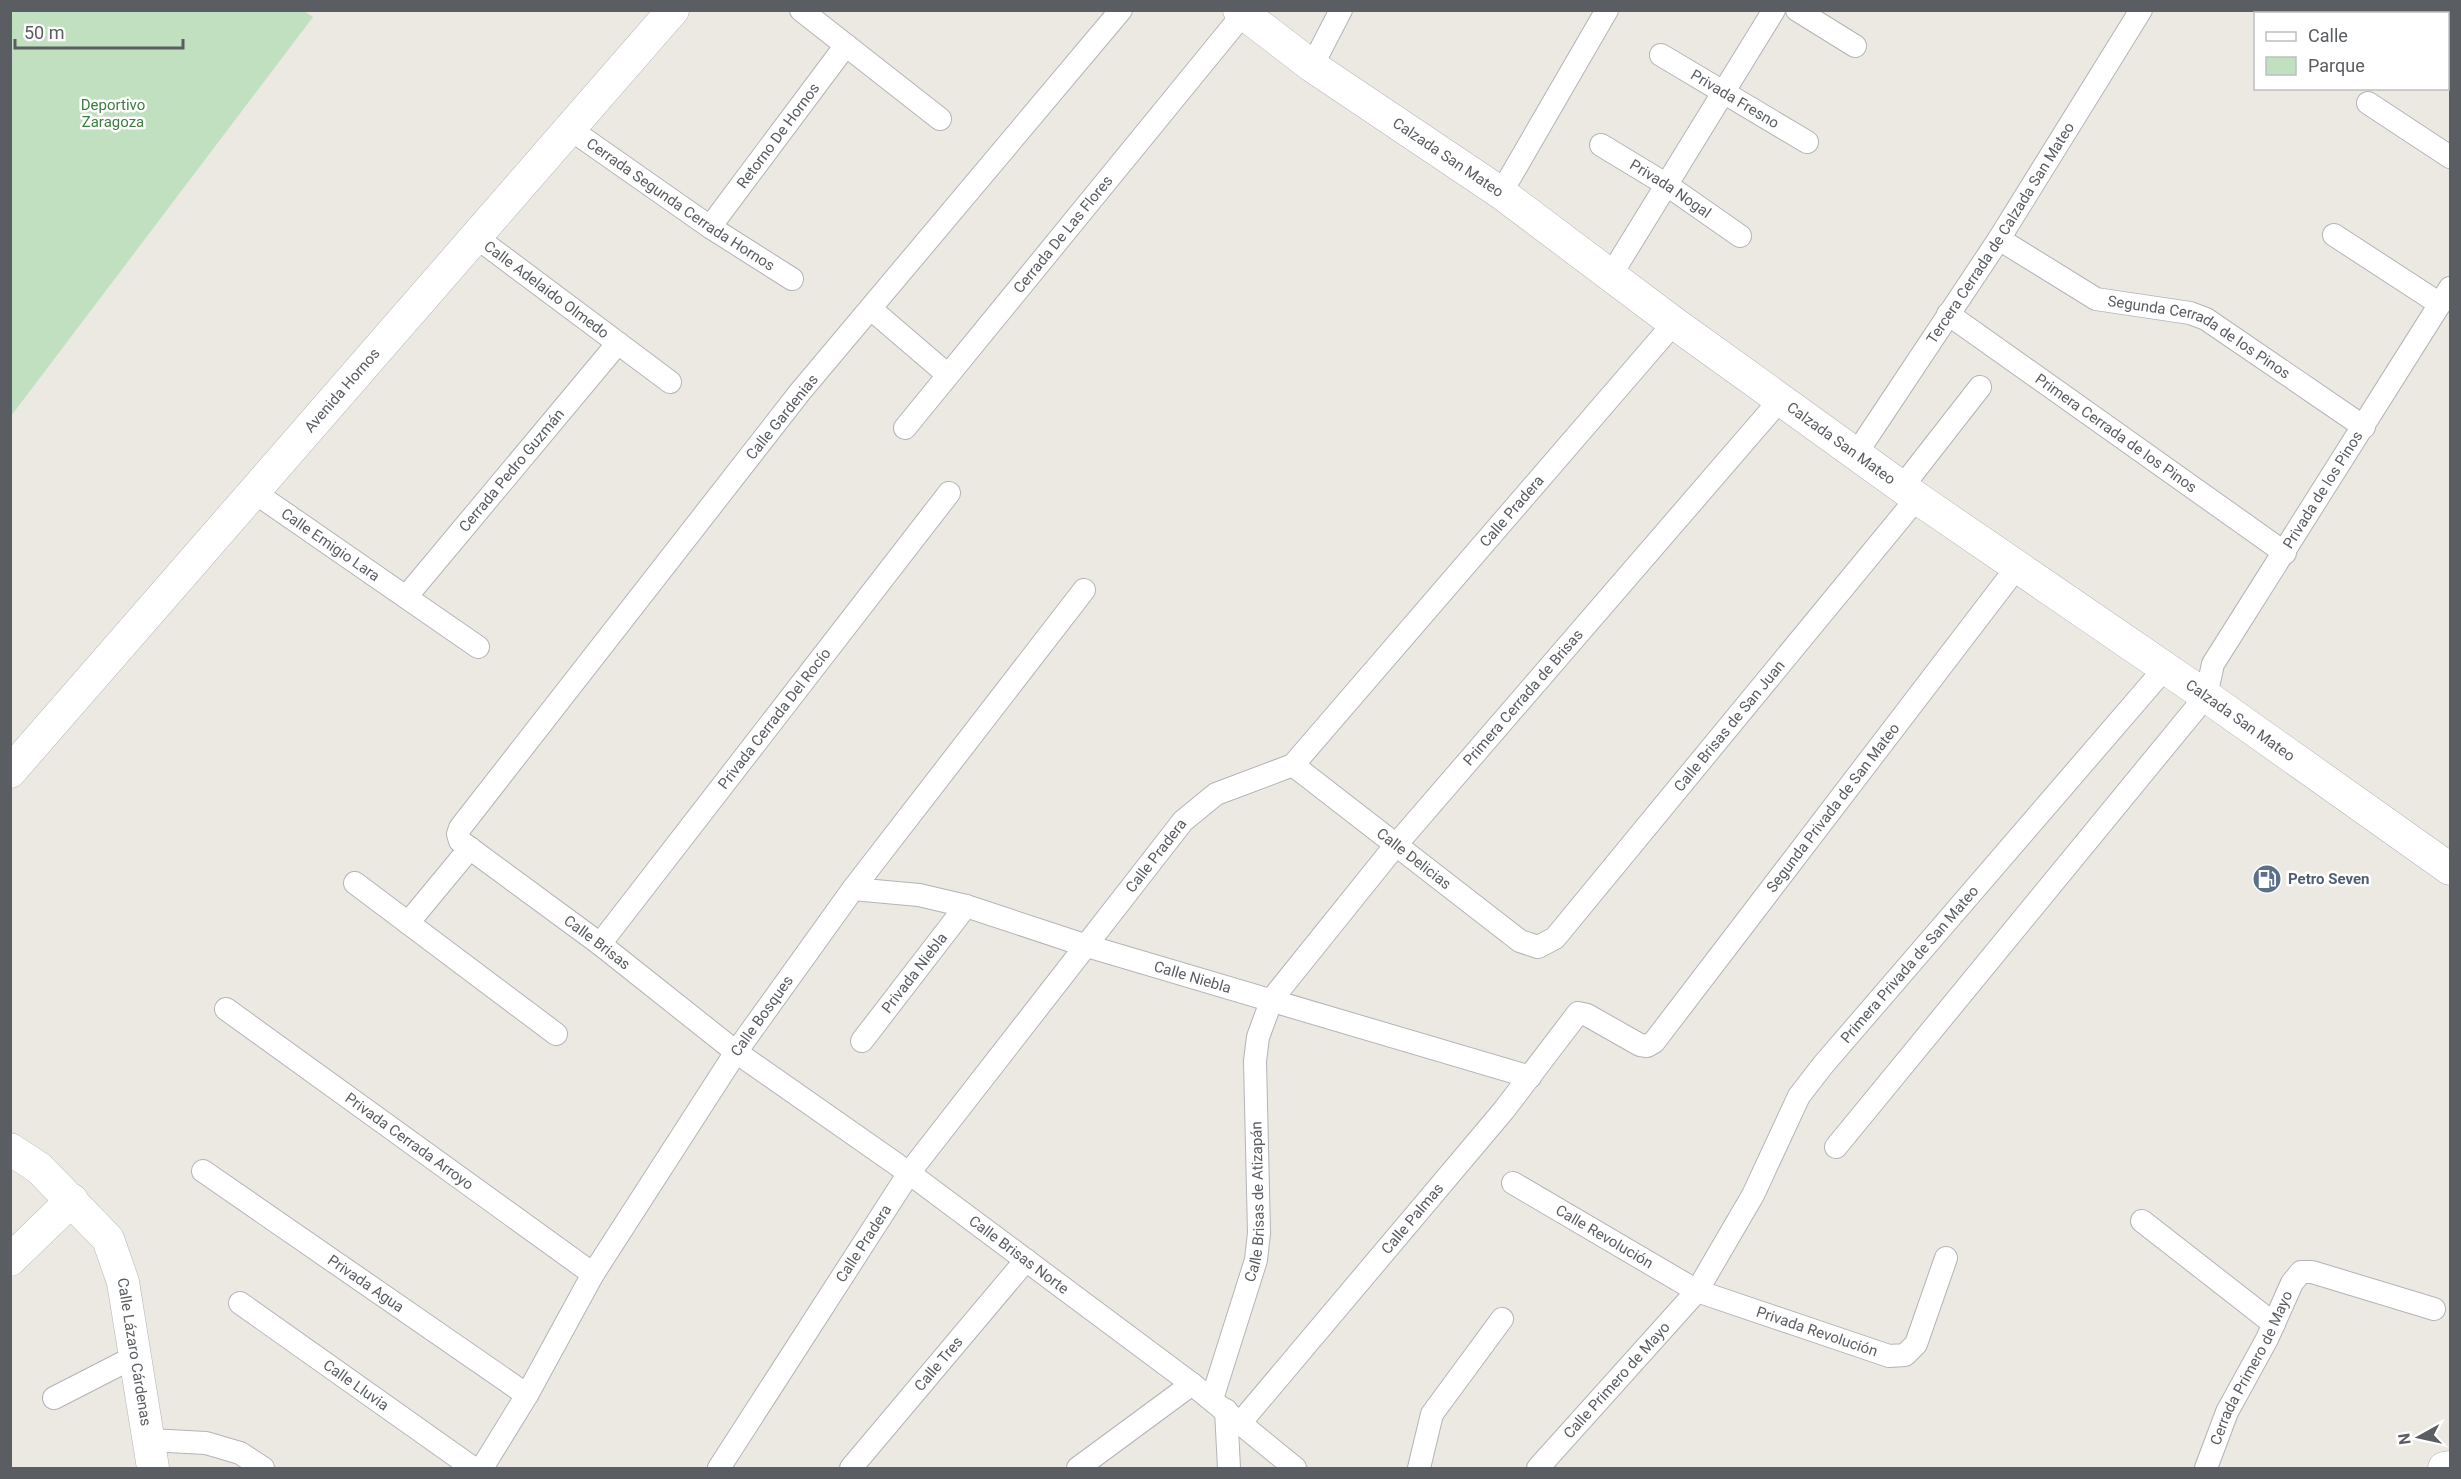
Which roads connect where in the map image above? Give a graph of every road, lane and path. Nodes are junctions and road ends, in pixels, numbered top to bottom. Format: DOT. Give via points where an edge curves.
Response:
graph roads {
  1 [pos="673,10"];
  2 [pos="801,10"];
  3 [pos="1121,10"];
  4 [pos="1341,10"];
  5 [pos="1607,10"];
  6 [pos="1774,10"];
  7 [pos="1797,10"];
  8 [pos="2141,10"];
  9 [pos="1241,12"];
  10 [pos="846,45"];
  11 [pos="1855,46"];
  12 [pos="1661,55"];
  13 [pos="1312,66"];
  14 [pos="1723,93"];
  15 [pos="2368,103"];
  16 [pos="940,120"];
  17 [pos="570,129"];
  18 [pos="1808,142"];
  19 [pos="1601,145"];
  20 [pos="2451,157"];
  21 [pos="1667,185"];
  22 [pos="1501,193"];
  23 [pos="710,227"];
  24 [pos="2334,235"];
  25 [pos="1740,236"];
  26 [pos="476,237"];
  27 [pos="1999,239"];
  28 [pos="1611,275"];
  29 [pos="792,279"];
  30 [pos="2445,296"];
  31 [pos="871,309"];
  32 [pos="1948,314"];
  33 [pos="1674,323"];
  34 [pos="618,343"];
  35 [pos="948,375"];
  36 [pos="670,382"];
  37 [pos="1980,387"];
  38 [pos="1780,400"];
  39 [pos="2364,427"];
  40 [pos="905,428"];
  41 [pos="1856,454"];
  42 [pos="254,492"];
  43 [pos="949,493"];
  44 [pos="1910,493"];
  45 [pos="2285,552"];
  46 [pos="2017,567"];
  47 [pos="1084,590"];
  48 [pos="406,597"];
  49 [pos="478,647"];
  50 [pos="2165,668"];
  51 [pos="2206,696"];
  52 [pos="1293,765"];
  53 [pos="10,772"];
  54 [pos="464,841"];
  55 [pos="1395,846"];
  56 [pos="2451,869"];
  57 [pos="355,883"];
  58 [pos="853,889"];
  59 [pos="966,906"];
  60 [pos="408,923"];
  61 [pos="600,944"];
  62 [pos="1087,945"];
  63 [pos="1538,947"];
  64 [pos="1272,999"];
  65 [pos="226,1010"];
  66 [pos="1578,1012"];
  67 [pos="556,1034"];
  68 [pos="862,1041"];
  69 [pos="736,1052"];
  70 [pos="1530,1077"];
  71 [pos="1836,1147"];
  72 [pos="10,1149"];
  73 [pos="203,1171"];
  74 [pos="909,1173"];
  75 [pos="1513,1183"];
  76 [pos="72,1200"];
  77 [pos="2142,1221"];
  78 [pos="1946,1258"];
  79 [pos="10,1260"];
  80 [pos="1026,1260"];
  81 [pos="593,1274"];
  82 [pos="1697,1291"];
  83 [pos="240,1303"];
  84 [pos="2434,1309"];
  85 [pos="1502,1319"];
  86 [pos="2274,1324"];
  87 [pos="136,1356"];
  88 [pos="1192,1384"];
  89 [pos="527,1395"];
  90 [pos="54,1398"];
  91 [pos="1226,1411"];
  92 [pos="151,1454"];
  93 [pos="2451,1467"];
  94 [pos="263,1468"];
  95 [pos="473,1468"];
  96 [pos="482,1468"];
  97 [pos="719,1468"];
  98 [pos="851,1468"];
  99 [pos="1078,1468"];
  100 [pos="1229,1468"];
  101 [pos="1295,1468"];
  102 [pos="1419,1468"];
  103 [pos="1538,1468"];
  104 [pos="2206,1468"];
  105 [pos="2444,1468"];
  1 -- 17 [label="main road, Avenida Hornos"];
  2 -- 10 [label="street"];
  3 -- 31 [label="street, Calle Gardenias"];
  4 -- 13 [label="street"];
  5 -- 22 [label="street"];
  6 -- 14 [label="street"];
  7 -- 11 [label="street"];
  8 -- 27 [label="street, Tercera Cerrada de Calzada San Mateo"];
  9 -- 13 [label="main road, Calzada San Mateo"];
  9 -- 35 [label="street, Cerrada De Las Flores"];
  10 -- 16 [label="street"];
  10 -- 23 [label="street, Retorno De Hornos"];
  12 -- 14 [label="street, Privada Fresno"];
  13 -- 22 [label="main road, Calzada San Mateo"];
  14 -- 18 [label="street, Privada Fresno"];
  14 -- 21 [label="street"];
  15 -- 20 [label="street"];
  17 -- 23 [label="street, Cerrada Segunda Cerrada Hornos"];
  17 -- 26 [label="main road, Avenida Hornos"];
  19 -- 21 [label="street, Privada Nogal"];
  21 -- 25 [label="street, Privada Nogal"];
  21 -- 28 [label="street"];
  22 -- 28 [label="main road, Calzada San Mateo"];
  23 -- 29 [label="street, Cerrada Segunda Cerrada Hornos"];
  24 -- 30 [label="street"];
  26 -- 34 [label="street, Calle Adelaido Olmedo"];
  26 -- 42 [label="main road, Avenida Hornos"];
  27 -- 32 [label="street, Tercera Cerrada de Calzada San Mateo"];
  27 -- 39 [label="street, Segunda Cerrada de los Pinos" via="2096,299 2190,313 2206,319"];
  28 -- 33 [label="main road, Calzada San Mateo"];
  30 -- 39 [label="street, Privada de los Pinos"];
  31 -- 35 [label="street"];
  31 -- 54 [label="street, Calle Gardenias" via="785,411 460,828"];
  32 -- 41 [label="street, Tercera Cerrada de Calzada San Mateo"];
  32 -- 45 [label="street, Primera Cerrada de los Pinos"];
  33 -- 38 [label="main road, Calzada San Mateo"];
  33 -- 52 [label="street, Calle Pradera"];
  34 -- 36 [label="street, Calle Adelaido Olmedo"];
  34 -- 48 [label="street, Cerrada Pedro Guzmán"];
  35 -- 40 [label="street, Cerrada De Las Flores"];
  37 -- 44 [label="street, Calle Brisas de San Juan"];
  38 -- 41 [label="main road, Calzada San Mateo"];
  38 -- 55 [label="street, Primera Cerrada de Brisas"];
  39 -- 45 [label="street, Privada de los Pinos"];
  41 -- 44 [label="main road, Calzada San Mateo"];
  42 -- 48 [label="street, Calle Emigio Lara"];
  42 -- 53 [label="main road, Avenida Hornos"];
  43 -- 61 [label="street, Privada Cerrada Del Rocío"];
  44 -- 46 [label="main road, Calzada San Mateo"];
  44 -- 63 [label="street, Calle Brisas de San Juan" via="1555,938"];
  45 -- 51 [label="street, Privada de los Pinos" via="2213,664"];
  46 -- 50 [label="main road, Calzada San Mateo"];
  46 -- 66 [label="street, Segunda Privada de San Mateo" via="1654,1042 1640,1045"];
  47 -- 58 [label="street, Calle Bosques"];
  48 -- 49 [label="street, Calle Emigio Lara"];
  50 -- 51 [label="main road, Calzada San Mateo"];
  50 -- 82 [label="street, Primera Privada de San Mateo" via="1822,1065 1799,1096 1753,1195"];
  51 -- 56 [label="main road, Calzada San Mateo"];
  51 -- 71 [label="street"];
  52 -- 55 [label="street, Calle Delicias"];
  52 -- 62 [label="street, Calle Pradera" via="1216,794 1183,820"];
  54 -- 60 [label="street, Calle Gardenias"];
  54 -- 61 [label="street, Calle Brisas"];
  55 -- 63 [label="street, Calle Delicias" via="1520,941"];
  55 -- 64 [label="street, Primera Cerrada de Brisas"];
  57 -- 60 [label="street"];
  58 -- 59 [label="street, Calle Niebla" via="918,895"];
  58 -- 69 [label="street, Calle Bosques"];
  59 -- 62 [label="street, Calle Niebla"];
  59 -- 68 [label="street, Privada Niebla"];
  60 -- 67 [label="street"];
  61 -- 69 [label="street, Calle Brisas"];
  62 -- 64 [label="street, Calle Niebla"];
  62 -- 74 [label="street, Calle Pradera"];
  64 -- 70 [label="street, Calle Niebla"];
  64 -- 91 [label="street, Calle Brisas de Atizapán" via="1258,1037 1255,1061 1259,1233 1256,1260"];
  65 -- 81 [label="street, Privada Cerrada Arroyo"];
  66 -- 70 [label="street, Calle Palmas"];
  69 -- 74 [label="street, Calle Brisas Norte"];
  69 -- 81 [label="street, Calle Bosques"];
  70 -- 91 [label="street, Calle Palmas"];
  72 -- 76 [label="main road" via="39,1168"];
  73 -- 89 [label="street, Privada Agua"];
  74 -- 80 [label="street, Calle Brisas Norte"];
  74 -- 97 [label="street, Calle Pradera"];
  75 -- 82 [label="street, Calle Revolución"];
  76 -- 79 [label="main road"];
  76 -- 87 [label="main road, Calle Lázaro Cárdenas" via="108,1239 123,1282"];
  77 -- 86 [label="street"];
  78 -- 82 [label="street, Privada Revolución" via="1916,1344 1905,1355 1889,1356"];
  80 -- 88 [label="street, Calle Brisas Norte"];
  80 -- 98 [label="street, Calle Tres"];
  81 -- 89 [label="street, Calle Bosques"];
  82 -- 103 [label="street, Calle Primero de Mayo"];
  83 -- 95 [label="street, Calle Lluvia"];
  84 -- 86 [label="street, Cerrada Primero de Mayo" via="2301,1272"];
  85 -- 102 [label="street" via="1432,1414"];
  86 -- 104 [label="street, Cerrada Primero de Mayo" via="2227,1412"];
  87 -- 90 [label="street"];
  87 -- 92 [label="main road, Calle Lázaro Cárdenas"];
  88 -- 91 [label="street, Calle Brisas Norte"];
  88 -- 99 [label="street"];
  89 -- 96 [label="street, Calle Bosques"];
  91 -- 100 [label="street"];
  91 -- 101 [label="street, Calle Brisas Norte"];
  92 -- 94 [label="street" via="206,1443 240,1453"];
  93 -- 105 [label="main road"];
}
